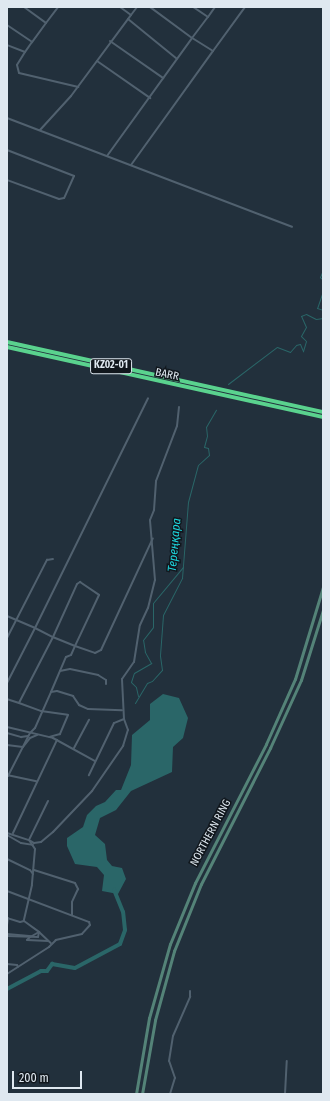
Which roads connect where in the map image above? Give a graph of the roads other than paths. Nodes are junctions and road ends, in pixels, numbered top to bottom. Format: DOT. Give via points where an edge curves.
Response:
graph roads {
  1 [pos="24,7"];
  2 [pos="58,7"];
  3 [pos="120,7"];
  4 [pos="137,7"];
  5 [pos="150,7"];
  6 [pos="194,7"];
  7 [pos="215,7"];
  8 [pos="245,7"];
  9 [pos="131,15"];
  10 [pos="208,17"];
  11 [pos="128,19"];
  12 [pos="46,23"];
  13 [pos="7,25"];
  14 [pos="192,38"];
  15 [pos="110,41"];
  16 [pos="32,42"];
  17 [pos="7,45"];
  18 [pos="213,51"];
  19 [pos="25,52"];
  20 [pos="177,59"];
  21 [pos="97,61"];
  22 [pos="163,78"];
  23 [pos="78,86"];
  24 [pos="150,98"];
  25 [pos="7,118"];
  26 [pos="40,130"];
  27 [pos="7,150"];
  28 [pos="107,156"];
  29 [pos="131,165"];
  30 [pos="7,180"];
  31 [pos="292,227"];
  32 [pos="7,342"];
  33 [pos="7,347"];
  34 [pos="148,398"];
  35 [pos="179,407"];
  36 [pos="323,412"];
  37 [pos="323,417"];
  38 [pos="153,538"];
  39 [pos="53,559"];
  40 [pos="323,587"];
  41 [pos="323,610"];
  42 [pos="7,616"];
  43 [pos="16,620"];
  44 [pos="35,628"];
  45 [pos="53,637"];
  46 [pos="7,638"];
  47 [pos="75,646"];
  48 [pos="60,672"];
  49 [pos="7,683"];
  50 [pos="106,684"];
  51 [pos="51,692"];
  52 [pos="7,699"];
  53 [pos="19,703"];
  54 [pos="122,710"];
  55 [pos="41,711"];
  56 [pos="124,719"];
  57 [pos="90,720"];
  58 [pos="7,727"];
  59 [pos="7,733"];
  60 [pos="30,733"];
  61 [pos="38,735"];
  62 [pos="28,736"];
  63 [pos="46,737"];
  64 [pos="57,740"];
  65 [pos="7,745"];
  66 [pos="23,747"];
  67 [pos="74,748"];
  68 [pos="95,761"];
  69 [pos="8,775"];
  70 [pos="89,775"];
  71 [pos="36,781"];
  72 [pos="48,801"];
  73 [pos="12,833"];
  74 [pos="7,834"];
  75 [pos="29,840"];
  76 [pos="34,845"];
  77 [pos="7,859"];
  78 [pos="34,870"];
  79 [pos="34,874"];
  80 [pos="7,891"];
  81 [pos="27,900"];
  82 [pos="72,915"];
  83 [pos="8,918"];
  84 [pos="24,921"];
  85 [pos="7,926"];
  86 [pos="39,932"];
  87 [pos="7,935"];
  88 [pos="31,936"];
  89 [pos="51,942"];
  90 [pos="7,964"];
  91 [pos="18,967"];
  92 [pos="7,974"];
  93 [pos="190,992"];
  94 [pos="287,1062"];
  95 [pos="136,1094"];
  96 [pos="142,1094"];
  97 [pos="170,1094"];
  98 [pos="285,1094"];
  1 -- 12 [label="street"];
  2 -- 12 [label="street"];
  3 -- 9 [label="street"];
  4 -- 9 [label="street"];
  5 -- 14 [label="street"];
  6 -- 10 [label="street"];
  7 -- 10 [label="street"];
  8 -- 18 [label="street"];
  9 -- 11 [label="street"];
  10 -- 14 [label="street"];
  11 -- 15 [label="street"];
  11 -- 20 [label="street"];
  12 -- 16 [label="street"];
  13 -- 16 [label="street"];
  14 -- 18 [label="street"];
  14 -- 20 [label="street"];
  15 -- 21 [label="street"];
  15 -- 22 [label="street"];
  16 -- 19 [label="street"];
  17 -- 19 [label="street"];
  18 -- 29 [label="street"];
  19 -- 23 [label="street" via="17,65 20,73"];
  20 -- 22 [label="street"];
  21 -- 23 [label="street"];
  21 -- 24 [label="street"];
  22 -- 24 [label="street"];
  23 -- 26 [label="street"];
  24 -- 28 [label="street"];
  25 -- 26 [label="street"];
  26 -- 28 [label="street"];
  27 -- 30 [label="street" via="74,176 64,198 59,199"];
  28 -- 29 [label="street"];
  29 -- 31 [label="street"];
  32 -- 36 [label="highway, BARR / KZ02-01"];
  33 -- 37 [label="highway, BARR / KZ02-01"];
  34 -- 44 [label="street"];
  35 -- 38 [label="street" via="176,426 156,481 154,510 150,520"];
  38 -- 47 [label="street" via="101,650 95,653"];
  38 -- 54 [label="street" via="155,580 148,608 140,625 134,662 122,679"];
  39 -- 43 [label="street" via="47,560"];
  40 -- 95 [label="street, NORTHERN RING" via="292,686 260,757 195,883 170,944 149,1018"];
  41 -- 96 [label="street, NORTHERN RING" via="301,680 270,748 201,884 174,951 155,1020"];
  42 -- 43 [label="street"];
  43 -- 44 [label="street"];
  43 -- 46 [label="street"];
  44 -- 45 [label="street"];
  44 -- 49 [label="street"];
  45 -- 47 [label="street"];
  45 -- 47 [label="street" via="69,599 80,582 100,595"];
  45 -- 53 [label="street"];
  47 -- 48 [label="street" via="71,655 66,657"];
  48 -- 50 [label="street" via="70,668 98,674 106,680"];
  48 -- 51 [label="street"];
  51 -- 54 [label="street" via="57,691 73,696 79,705 88,709"];
  51 -- 55 [label="street"];
  52 -- 53 [label="street"];
  53 -- 55 [label="street"];
  54 -- 56 [label="street"];
  55 -- 60 [label="street" via="35,728"];
  55 -- 63 [label="street" via="68,715 60,734"];
  56 -- 68 [label="street" via="114,723"];
  56 -- 75 [label="street" via="128,730 123,746 92,791 41,842 34,843"];
  57 -- 67 [label="street"];
  58 -- 60 [label="street"];
  59 -- 62 [label="street"];
  60 -- 61 [label="street"];
  60 -- 62 [label="street"];
  61 -- 63 [label="street"];
  61 -- 66 [label="street" via="30,738"];
  62 -- 66 [label="street"];
  63 -- 64 [label="street"];
  64 -- 67 [label="street"];
  64 -- 71 [label="street"];
  65 -- 66 [label="street"];
  66 -- 69 [label="street"];
  67 -- 68 [label="street"];
  68 -- 70 [label="street"];
  69 -- 71 [label="street"];
  71 -- 73 [label="street"];
  72 -- 75 [label="street"];
  73 -- 74 [label="street"];
  73 -- 75 [label="street"];
  74 -- 76 [label="street" via="21,843"];
  75 -- 76 [label="street"];
  76 -- 78 [label="street"];
  77 -- 79 [label="street"];
  78 -- 79 [label="street"];
  78 -- 82 [label="street" via="75,883 78,889 72,902"];
  79 -- 81 [label="street"];
  80 -- 81 [label="street"];
  81 -- 82 [label="street"];
  81 -- 84 [label="street"];
  82 -- 89 [label="street" via="89,922 88,929 82,934"];
  83 -- 84 [label="street"];
  83 -- 85 [label="street"];
  84 -- 86 [label="street"];
  86 -- 88 [label="street" via="38,937"];
  86 -- 89 [label="street"];
  87 -- 88 [label="street"];
  88 -- 89 [label="street" via="27,940"];
  89 -- 91 [label="street"];
  90 -- 91 [label="street"];
  91 -- 92 [label="street"];
  93 -- 97 [label="street" via="173,1036 169,1061 175,1078"];
  94 -- 98 [label="street"];
}
